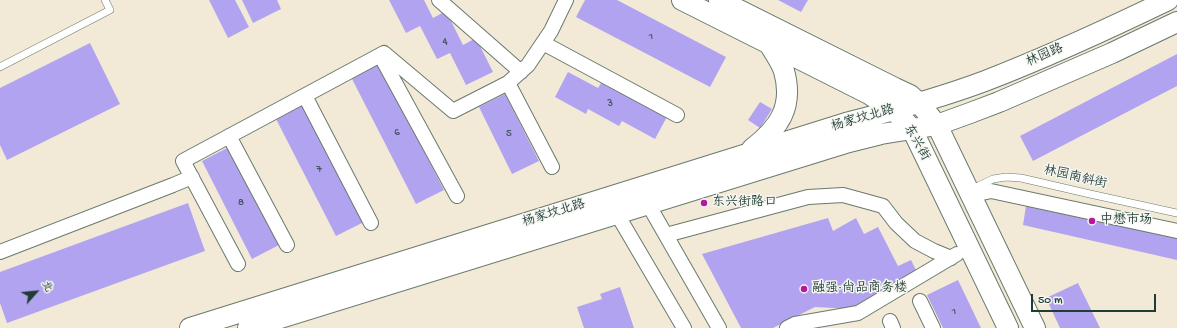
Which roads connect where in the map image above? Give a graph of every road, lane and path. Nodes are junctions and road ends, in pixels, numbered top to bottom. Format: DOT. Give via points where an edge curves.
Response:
graph roads {
  1 [pos="105,0"];
  2 [pos="439,0"];
  3 [pos="566,0"];
  4 [pos="682,0"];
  5 [pos="719,0"];
  6 [pos="1168,0"];
  7 [pos="1177,22"];
  8 [pos="543,43"];
  9 [pos="769,44"];
  10 [pos="380,55"];
  11 [pos="0,67"];
  12 [pos="521,72"];
  13 [pos="872,76"];
  14 [pos="508,83"];
  15 [pos="972,85"];
  16 [pos="305,96"];
  17 [pos="919,103"];
  18 [pos="894,110"];
  19 [pos="677,115"];
  20 [pos="937,125"];
  21 [pos="912,129"];
  22 [pos="229,136"];
  23 [pos="746,154"];
  24 [pos="552,167"];
  25 [pos="192,177"];
  26 [pos="971,194"];
  27 [pos="456,196"];
  28 [pos="648,204"];
  29 [pos="1177,213"];
  30 [pos="617,214"];
  31 [pos="371,223"];
  32 [pos="1177,231"];
  33 [pos="666,235"];
  34 [pos="287,245"];
  35 [pos="969,248"];
  36 [pos="0,252"];
  37 [pos="951,258"];
  38 [pos="238,264"];
  39 [pos="920,301"];
  40 [pos="190,328"];
  41 [pos="248,328"];
  42 [pos="684,328"];
  43 [pos="719,328"];
  44 [pos="788,328"];
  45 [pos="933,328"];
  46 [pos="1008,328"];
  47 [pos="1034,328"];
  1 -- 11 [label="lane" via="110,10"];
  2 -- 12 [label="street"];
  3 -- 8 [label="street"];
  4 -- 9 [label="main road, 东兴街"];
  5 -- 13 [label="main road, 东兴街"];
  6 -- 15 [label="main road, 林园路" via="1083,40"];
  7 -- 20 [label="main road, 林园路" via="1006,99"];
  8 -- 12 [label="street"];
  8 -- 19 [label="street"];
  9 -- 18 [label="main road, 东兴街" via="868,94"];
  9 -- 23 [label="main road" via="784,70 788,90 785,108 778,124 766,138"];
  10 -- 14 [label="street" via="384,53 453,111"];
  10 -- 16 [label="street"];
  10 -- 27 [label="street"];
  12 -- 14 [label="street"];
  13 -- 15 [label="main road" via="902,84 923,86"];
  13 -- 17 [label="main road, 东兴街" via="910,95"];
  14 -- 24 [label="street"];
  15 -- 17 [label="main road, 林园路"];
  16 -- 22 [label="street"];
  16 -- 31 [label="street"];
  17 -- 18 [label="main road, 杨家坟北路"];
  17 -- 20 [label="main road, 东兴街"];
  18 -- 21 [label="main road, 东兴街"];
  18 -- 23 [label="main road, 杨家坟北路"];
  20 -- 21 [label="main road, 杨家坟北路"];
  20 -- 26 [label="main road, 东兴街"];
  21 -- 28 [label="main road, 杨家坟北路" via="849,142"];
  21 -- 35 [label="main road, 东兴街"];
  22 -- 25 [label="street" via="183,161"];
  22 -- 34 [label="street"];
  23 -- 40 [label="main road, 杨家坟北路"];
  25 -- 36 [label="street"];
  25 -- 38 [label="street"];
  26 -- 29 [label="lane, 林园南斜街" via="993,179 1021,178"];
  26 -- 32 [label="street" via="991,191"];
  26 -- 47 [label="main road, 东兴街"];
  28 -- 30 [label="main road, 杨家坟北路"];
  28 -- 33 [label="street"];
  30 -- 41 [label="main road, 杨家坟北路"];
  30 -- 42 [label="street"];
  33 -- 37 [label="street" via="808,197 843,195 883,206 896,223 915,240"];
  33 -- 43 [label="street"];
  35 -- 37 [label="street"];
  35 -- 46 [label="main road, 东兴街"];
  37 -- 44 [label="street" via="858,313 796,324"];
  39 -- 45 [label="street"];
}
